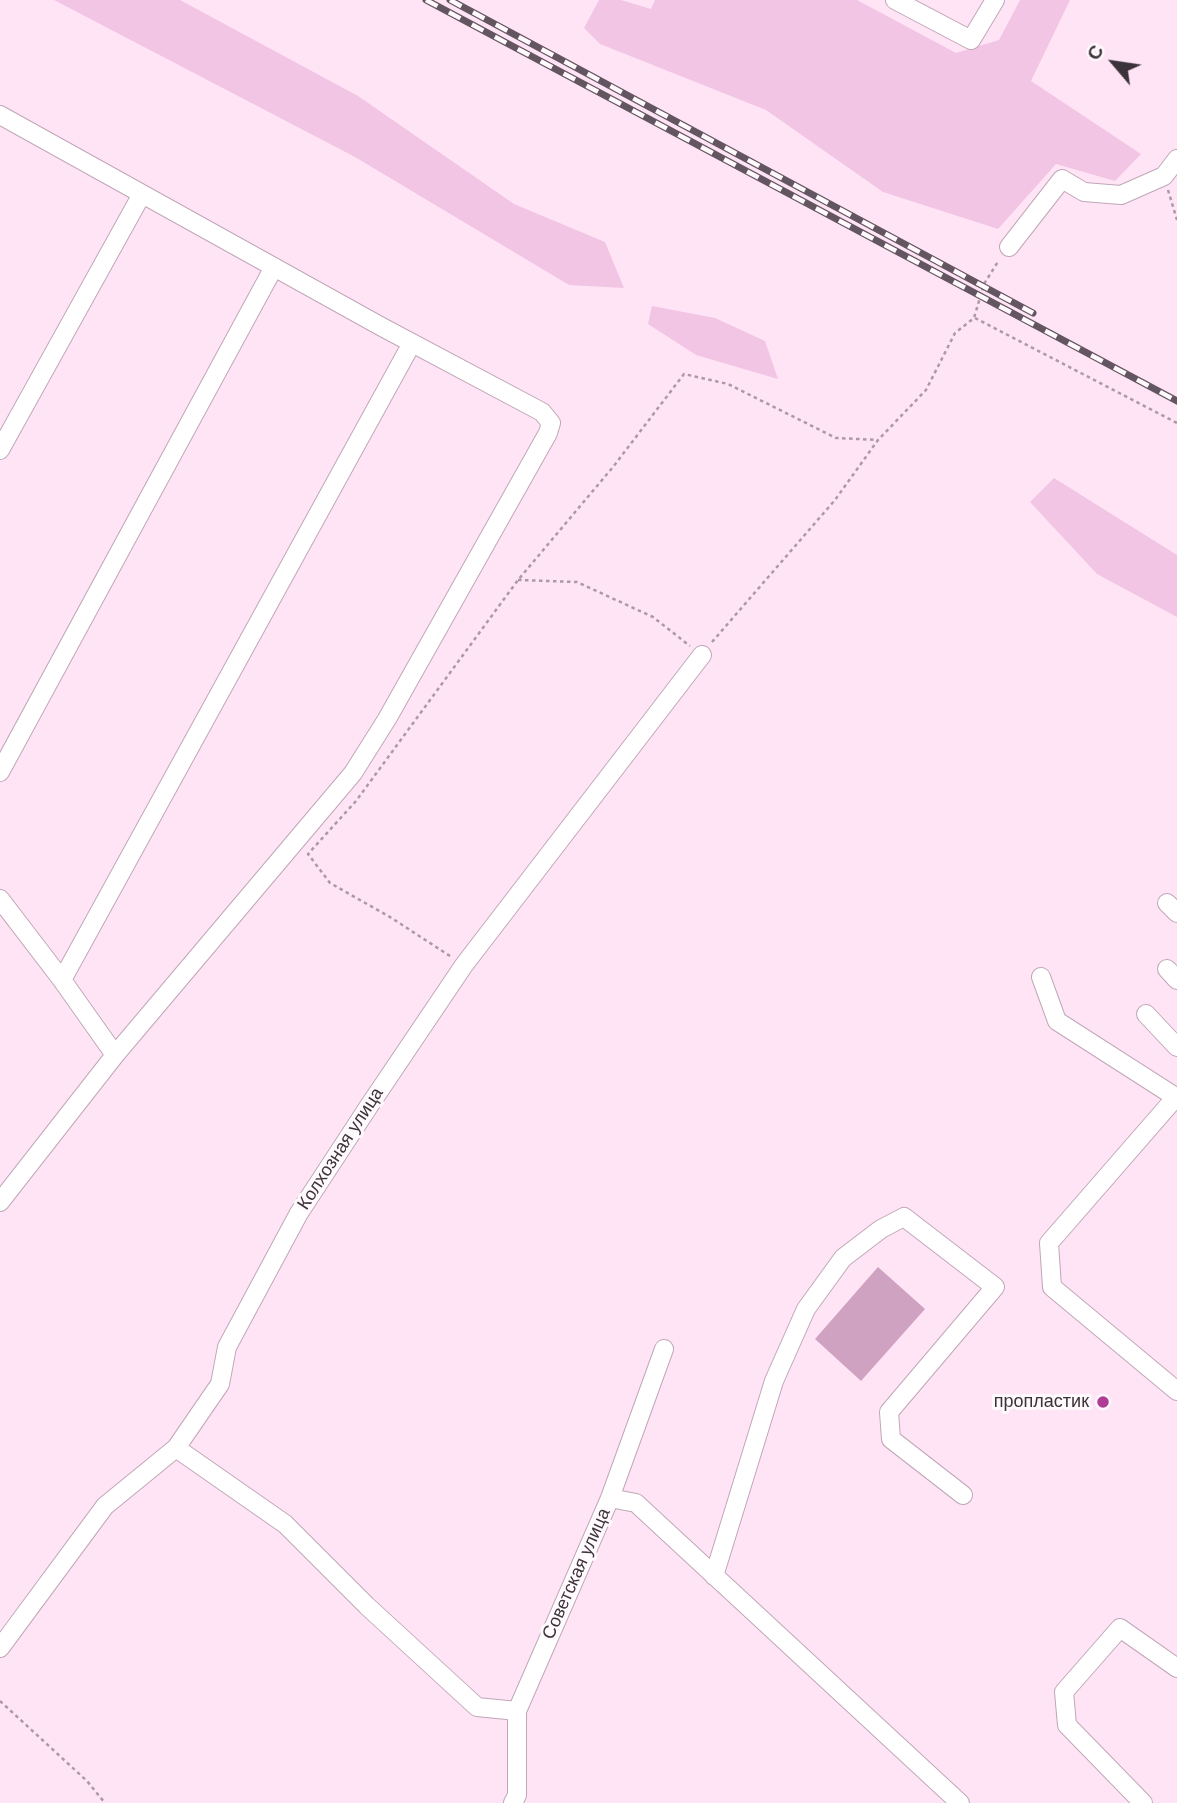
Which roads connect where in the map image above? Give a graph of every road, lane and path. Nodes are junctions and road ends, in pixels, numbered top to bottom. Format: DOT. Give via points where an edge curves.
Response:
graph roads {
  1 [pos="895,0"];
  2 [pos="995,0"];
  3 [pos="0,115"];
  4 [pos="1177,159"];
  5 [pos="1164,176"];
  6 [pos="142,194"];
  7 [pos="1177,220"];
  8 [pos="1009,247"];
  9 [pos="274,267"];
  10 [pos="974,318"];
  11 [pos="412,343"];
  12 [pos="1177,423"];
  13 [pos="878,440"];
  14 [pos="0,450"];
  15 [pos="518,580"];
  16 [pos="702,655"];
  17 [pos="0,772"];
  18 [pos="0,899"];
  19 [pos="464,965"];
  20 [pos="1041,977"];
  21 [pos="62,980"];
  22 [pos="1146,1014"];
  23 [pos="1177,1046"];
  24 [pos="115,1055"];
  25 [pos="1176,1097"];
  26 [pos="0,1202"];
  27 [pos="664,1349"];
  28 [pos="1177,1391"];
  29 [pos="176,1448"];
  30 [pos="962,1495"];
  31 [pos="610,1498"];
  32 [pos="714,1576"];
  33 [pos="0,1647"];
  34 [pos="1177,1668"];
  35 [pos="0,1701"];
  36 [pos="517,1711"];
  37 [pos="105,1803"];
  38 [pos="513,1803"];
  39 [pos="960,1803"];
  40 [pos="1143,1803"];
  1 -- 2 [label="street" via="971,40"];
  3 -- 6 [label="street"];
  4 -- 5 [label="street"];
  5 -- 7 [label="path"];
  5 -- 8 [label="street" via="1121,195 1084,192 1062,179"];
  6 -- 9 [label="street"];
  6 -- 14 [label="street"];
  8 -- 10 [label="path" via="984,284"];
  9 -- 11 [label="street"];
  9 -- 17 [label="street"];
  10 -- 12 [label="path"];
  10 -- 13 [label="path" via="955,333 926,390"];
  11 -- 21 [label="street"];
  11 -- 24 [label="street" via="542,412 551,424 548,433 353,773"];
  13 -- 15 [label="path" via="836,438 728,384 684,374"];
  13 -- 16 [label="path" via="835,500"];
  15 -- 16 [label="path" via="576,582 653,617"];
  15 -- 19 [label="path" via="356,801 308,854 331,883"];
  16 -- 19 [label="street, Колхозная улица"];
  18 -- 21 [label="street"];
  19 -- 29 [label="street, Колхозная улица" via="299,1213 227,1347 220,1384"];
  20 -- 25 [label="street" via="1057,1021"];
  21 -- 24 [label="street"];
  22 -- 23 [label="street"];
  24 -- 26 [label="street"];
  25 -- 28 [label="street" via="1049,1242 1052,1287"];
  27 -- 31 [label="street, Советская улица"];
  29 -- 33 [label="street, Колхозная улица" via="105,1506"];
  29 -- 36 [label="street" via="285,1524 477,1707"];
  30 -- 32 [label="street" via="891,1439 889,1412 995,1287 904,1217 843,1258 806,1309 774,1381"];
  31 -- 32 [label="street" via="636,1503"];
  31 -- 36 [label="street, Советская улица"];
  32 -- 39 [label="street"];
  34 -- 40 [label="street" via="1120,1628 1063,1692 1067,1725"];
  35 -- 37 [label="path"];
  36 -- 38 [label="street, Советская улица" via="517,1795"];
}
